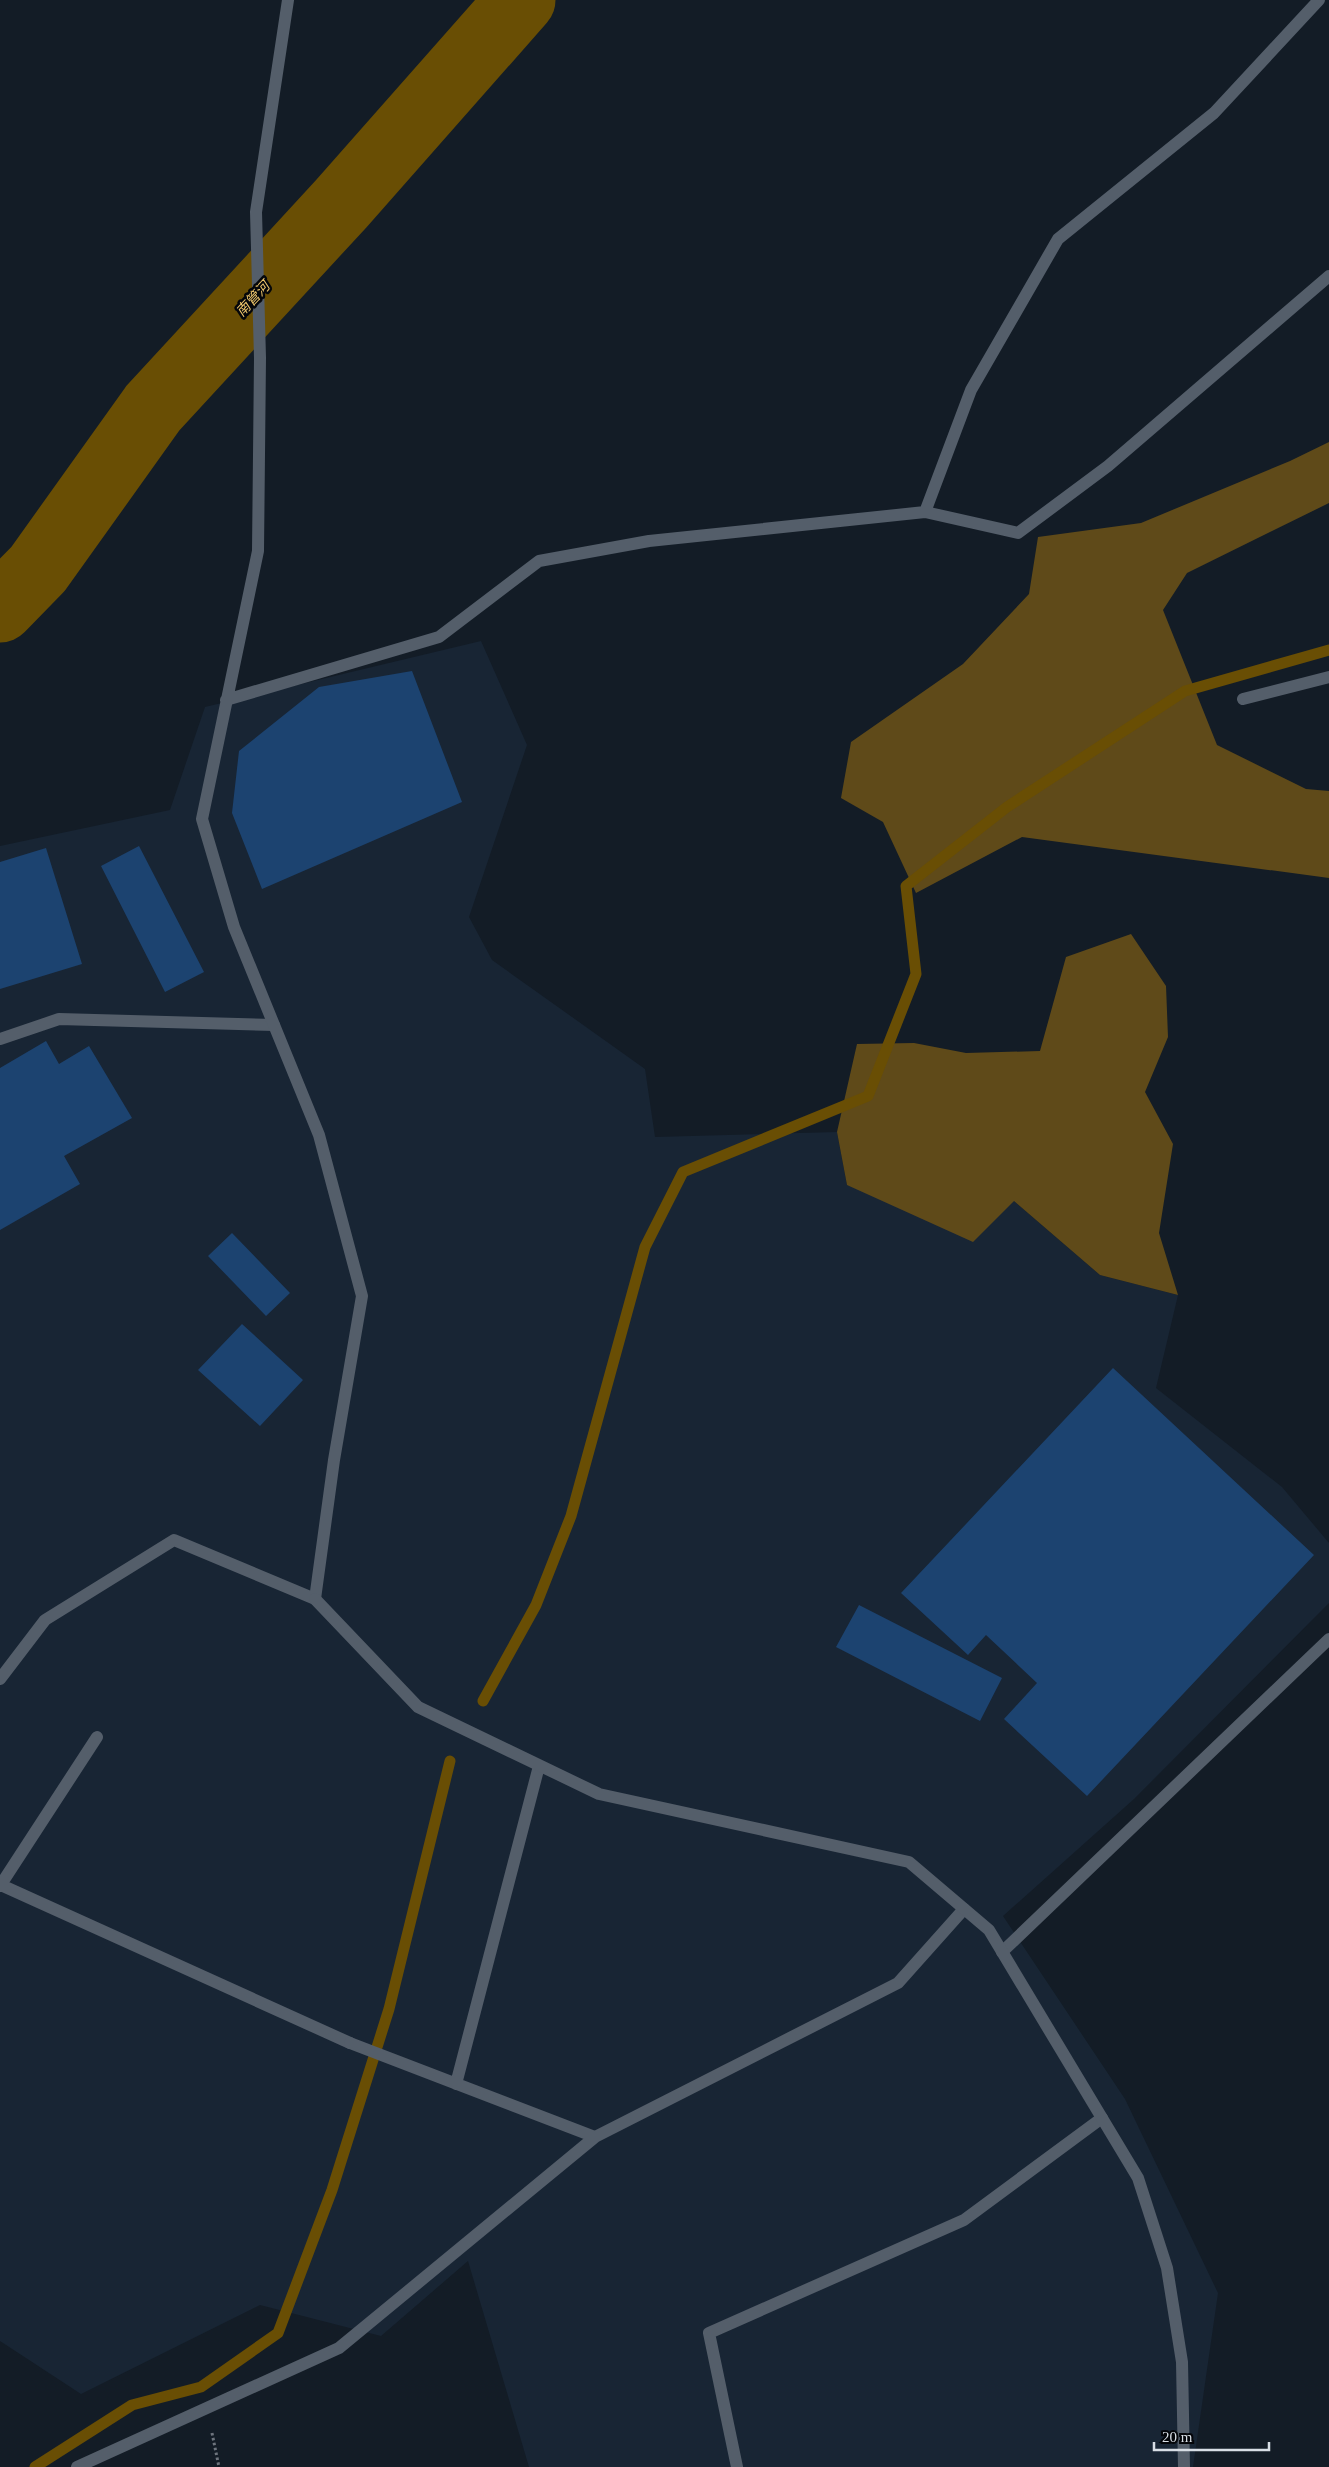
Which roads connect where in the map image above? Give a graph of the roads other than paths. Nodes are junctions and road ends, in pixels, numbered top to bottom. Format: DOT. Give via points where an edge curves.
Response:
graph roads {
  1 [pos="288,0"];
  2 [pos="1319,0"];
  3 [pos="1329,276"];
  4 [pos="925,512"];
  5 [pos="1329,676"];
  6 [pos="1243,699"];
  7 [pos="226,700"];
  8 [pos="274,1025"];
  9 [pos="0,1039"];
  10 [pos="315,1599"];
  11 [pos="1329,1639"];
  12 [pos="0,1679"];
  13 [pos="97,1737"];
  14 [pos="539,1766"];
  15 [pos="0,1885"];
  16 [pos="964,1909"];
  17 [pos="1002,1952"];
  18 [pos="456,2084"];
  19 [pos="1102,2118"];
  20 [pos="595,2137"];
  21 [pos="77,2467"];
  22 [pos="737,2467"];
  23 [pos="1184,2467"];
  1 -- 7 [label="street" via="256,212 260,358 258,551"];
  2 -- 4 [label="street" via="1214,113 1058,239 971,390"];
  3 -- 4 [label="street" via="1108,466 1018,533"];
  4 -- 7 [label="street" via="649,541 538,561 439,637"];
  5 -- 6 [label="street"];
  7 -- 8 [label="street" via="202,819 234,927"];
  8 -- 9 [label="street" via="59,1019"];
  8 -- 10 [label="street" via="319,1135 362,1296 334,1460"];
  10 -- 12 [label="street" via="174,1540 45,1620"];
  10 -- 14 [label="street" via="418,1707"];
  11 -- 17 [label="street"];
  13 -- 15 [label="street"];
  14 -- 16 [label="street" via="599,1794 909,1862"];
  14 -- 18 [label="street"];
  15 -- 18 [label="street" via="354,2044"];
  16 -- 17 [label="street" via="989,1930"];
  16 -- 20 [label="street" via="898,1983"];
  17 -- 19 [label="street"];
  18 -- 20 [label="street"];
  19 -- 22 [label="street" via="964,2220 709,2333"];
  19 -- 23 [label="street" via="1138,2178 1168,2268 1182,2362"];
  20 -- 21 [label="street" via="340,2348"];
}
